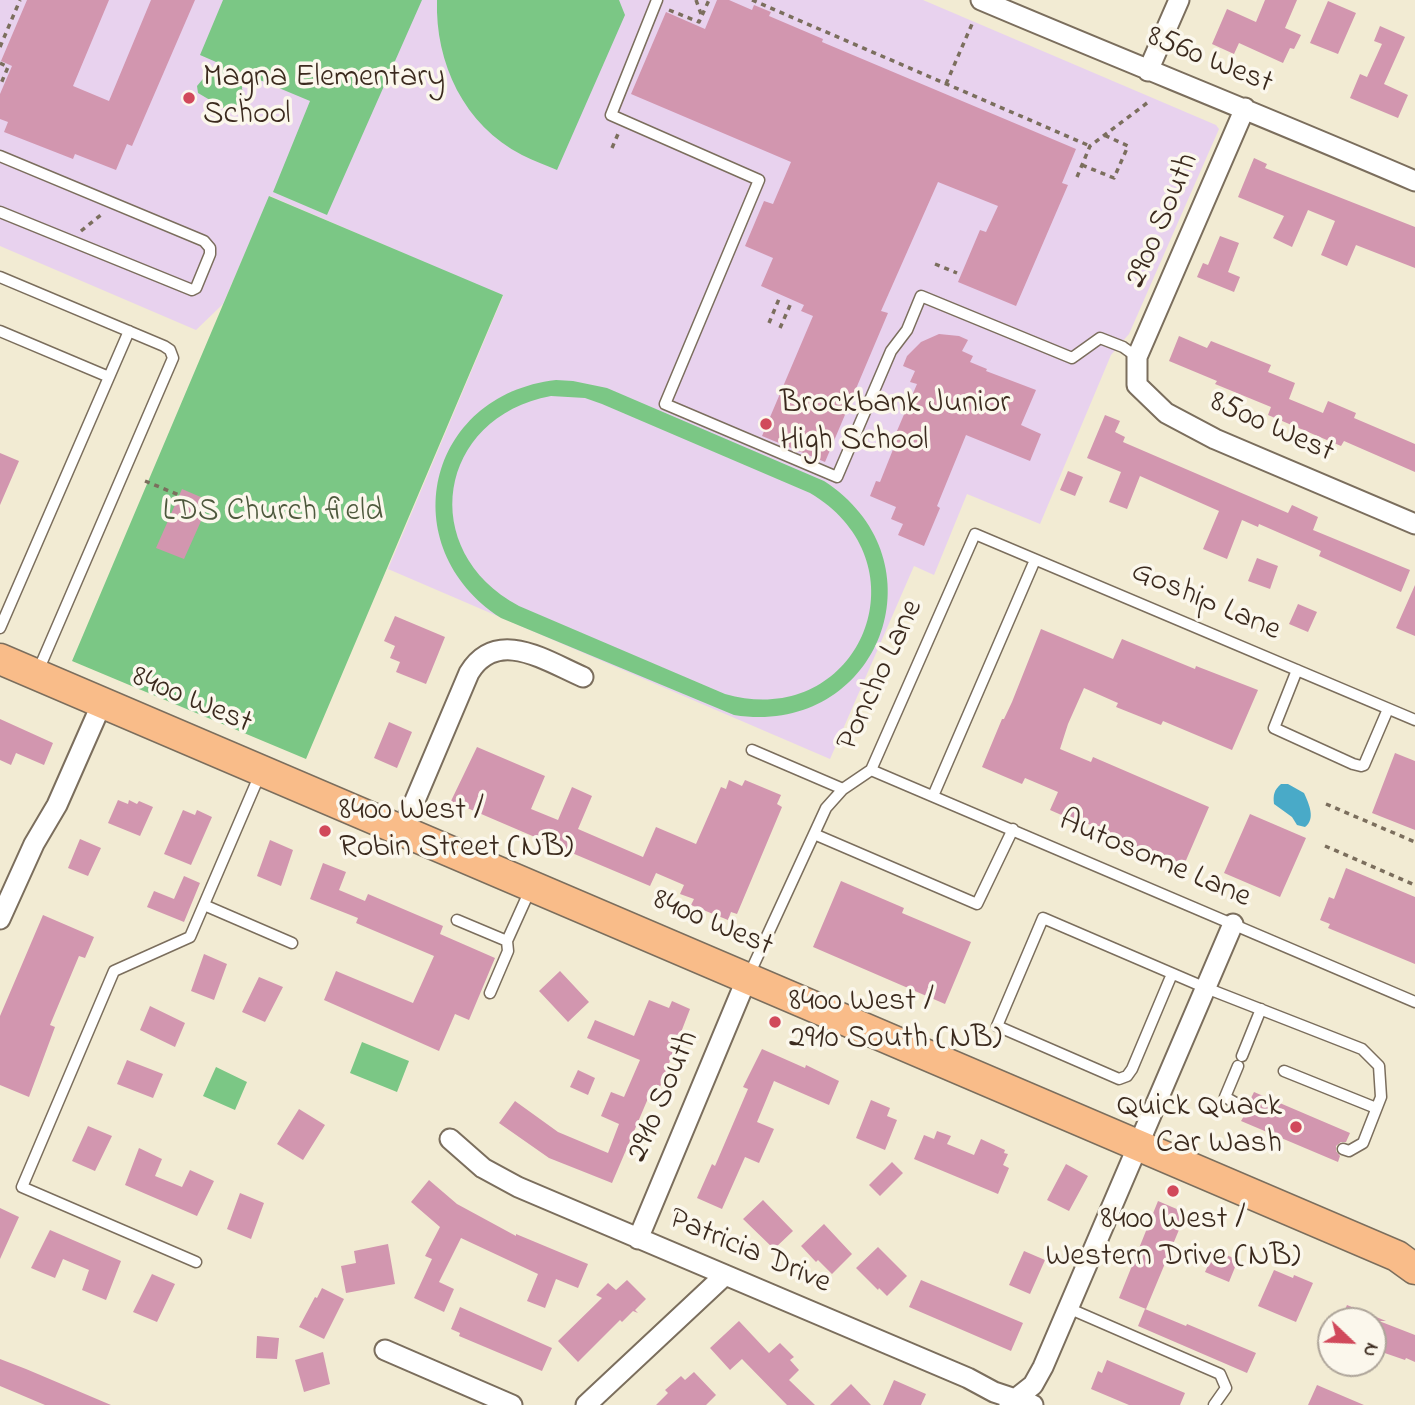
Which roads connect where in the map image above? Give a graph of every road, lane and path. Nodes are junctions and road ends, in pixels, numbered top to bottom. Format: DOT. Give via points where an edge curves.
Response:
graph roads {
  1 [pos="20,0"];
  2 [pos="657,0"];
  3 [pos="696,0"];
  4 [pos="709,0"];
  5 [pos="752,0"];
  6 [pos="981,0"];
  7 [pos="1179,0"];
  8 [pos="763,2"];
  9 [pos="670,10"];
  10 [pos="702,16"];
  11 [pos="972,24"];
  12 [pos="0,47"];
  13 [pos="0,63"];
  14 [pos="1148,71"];
  15 [pos="946,84"];
  16 [pos="0,86"];
  17 [pos="1151,100"];
  18 [pos="1244,108"];
  19 [pos="1104,135"];
  20 [pos="1090,146"];
  21 [pos="0,156"];
  22 [pos="1082,164"];
  23 [pos="1077,177"];
  24 [pos="1415,181"];
  25 [pos="115,204"];
  26 [pos="0,212"];
  27 [pos="69,240"];
  28 [pos="935,264"];
  29 [pos="957,273"];
  30 [pos="0,276"];
  31 [pos="779,299"];
  32 [pos="791,303"];
  33 [pos="769,324"];
  34 [pos="780,328"];
  35 [pos="0,331"];
  36 [pos="129,331"];
  37 [pos="1137,357"];
  38 [pos="109,377"];
  39 [pos="145,481"];
  40 [pos="179,495"];
  41 [pos="1415,524"];
  42 [pos="975,534"];
  43 [pos="1035,560"];
  44 [pos="0,628"];
  45 [pos="0,659"];
  46 [pos="1297,670"];
  47 [pos="37,675"];
  48 [pos="583,677"];
  49 [pos="102,703"];
  50 [pos="1388,709"];
  51 [pos="1415,720"];
  52 [pos="752,750"];
  53 [pos="871,770"];
  54 [pos="261,771"];
  55 [pos="843,789"];
  56 [pos="933,796"];
  57 [pos="1326,804"];
  58 [pos="1013,829"];
  59 [pos="402,831"];
  60 [pos="814,834"];
  61 [pos="1415,842"];
  62 [pos="1325,846"];
  63 [pos="1415,885"];
  64 [pos="531,886"];
  65 [pos="204,905"];
  66 [pos="0,919"];
  67 [pos="457,920"];
  68 [pos="1233,924"];
  69 [pos="507,941"];
  70 [pos="292,943"];
  71 [pos="1172,974"];
  72 [pos="747,978"];
  73 [pos="1206,988"];
  74 [pos="490,993"];
  75 [pos="1415,1002"];
  76 [pos="1261,1009"];
  77 [pos="1284,1071"];
  78 [pos="1376,1108"];
  79 [pos="1247,1109"];
  80 [pos="450,1139"];
  81 [pos="1138,1145"];
  82 [pos="1343,1149"];
  83 [pos="638,1239"];
  84 [pos="1409,1261"];
  85 [pos="196,1262"];
  86 [pos="725,1275"];
  87 [pos="1068,1308"];
  88 [pos="385,1350"];
  89 [pos="1019,1403"];
  90 [pos="512,1405"];
  91 [pos="586,1405"];
  92 [pos="1214,1405"];
  1 -- 12 [label="path"];
  2 -- 37 [label="lane" via="611,115 759,180 665,404 837,477 891,351 907,330 921,296 1072,358 1100,338"];
  3 -- 10 [label="path"];
  4 -- 10 [label="path"];
  5 -- 8 [label="path"];
  6 -- 14 [label="street, 8560 West"];
  7 -- 14 [label="street"];
  8 -- 15 [label="path"];
  9 -- 10 [label="path" via="699,22"];
  11 -- 15 [label="path"];
  13 -- 16 [label="path" via="8,67"];
  14 -- 18 [label="street, 8560 West"];
  15 -- 20 [label="path"];
  17 -- 19 [label="path"];
  18 -- 24 [label="street, 8560 West"];
  18 -- 37 [label="street, 2900 South"];
  19 -- 20 [label="path"];
  19 -- 22 [label="path" via="1128,146 1114,178"];
  20 -- 22 [label="path"];
  21 -- 25 [label="lane"];
  22 -- 23 [label="path"];
  25 -- 27 [label="path"];
  25 -- 27 [label="lane" via="207,243 210,254 194,290"];
  26 -- 27 [label="lane"];
  28 -- 29 [label="path"];
  30 -- 36 [label="lane"];
  31 -- 33 [label="path"];
  32 -- 34 [label="path"];
  35 -- 38 [label="lane"];
  36 -- 38 [label="lane"];
  36 -- 47 [label="lane" via="164,346 173,358"];
  37 -- 41 [label="street, 8500 West" via="1137,385 1166,413 1214,439"];
  38 -- 44 [label="lane"];
  39 -- 40 [label="path"];
  42 -- 43 [label="lane, Goship Lane"];
  42 -- 53 [label="lane, Poncho Lane"];
  43 -- 46 [label="lane, Goship Lane"];
  43 -- 56 [label="lane"];
  45 -- 47 [label="main road, 8400 West"];
  46 -- 50 [label="lane, Goship Lane"];
  46 -- 50 [label="lane" via="1275,728 1353,764 1364,765"];
  47 -- 49 [label="main road, 8400 West"];
  48 -- 59 [label="street" via="516,650 499,649 481,657 469,673"];
  49 -- 54 [label="main road, 8400 West"];
  49 -- 66 [label="street"];
  50 -- 51 [label="lane, Goship Lane"];
  52 -- 55 [label="lane"];
  53 -- 55 [label="lane, Poncho Lane"];
  53 -- 56 [label="lane, Autosome Lane"];
  54 -- 59 [label="main road, 8400 West"];
  54 -- 65 [label="lane"];
  55 -- 60 [label="lane, Poncho Lane" via="826,808"];
  56 -- 58 [label="lane, Autosome Lane"];
  57 -- 61 [label="path"];
  58 -- 60 [label="lane" via="977,904"];
  58 -- 68 [label="lane, Autosome Lane"];
  59 -- 64 [label="main road, 8400 West"];
  60 -- 72 [label="lane, Poncho Lane"];
  62 -- 63 [label="path"];
  64 -- 69 [label="lane"];
  64 -- 72 [label="main road, 8400 West"];
  65 -- 70 [label="lane"];
  65 -- 85 [label="lane" via="190,937 114,971 22,1187"];
  67 -- 69 [label="lane"];
  68 -- 73 [label="street"];
  68 -- 75 [label="lane, Autosome Lane"];
  69 -- 74 [label="lane" via="508,951"];
  71 -- 71 [label="lane" via="1043,918 997,1026 1119,1079 1132,1069"];
  71 -- 73 [label="lane"];
  72 -- 81 [label="main road, 8400 West"];
  72 -- 83 [label="street, 2910 South"];
  73 -- 76 [label="lane"];
  73 -- 81 [label="street"];
  76 -- 78 [label="lane" via="1362,1049 1379,1066 1381,1097"];
  76 -- 79 [label="lane" via="1225,1097"];
  77 -- 78 [label="lane"];
  78 -- 82 [label="lane" via="1363,1143 1349,1151"];
  80 -- 83 [label="street, Patricia Drive" via="496,1177"];
  81 -- 84 [label="main road, 8400 West"];
  81 -- 87 [label="street"];
  83 -- 86 [label="street, Patricia Drive"];
  86 -- 89 [label="street, Patricia Drive"];
  86 -- 91 [label="street"];
  87 -- 89 [label="street" via="1043,1367"];
  87 -- 92 [label="lane" via="1220,1374 1226,1388"];
  88 -- 90 [label="street"];
}
